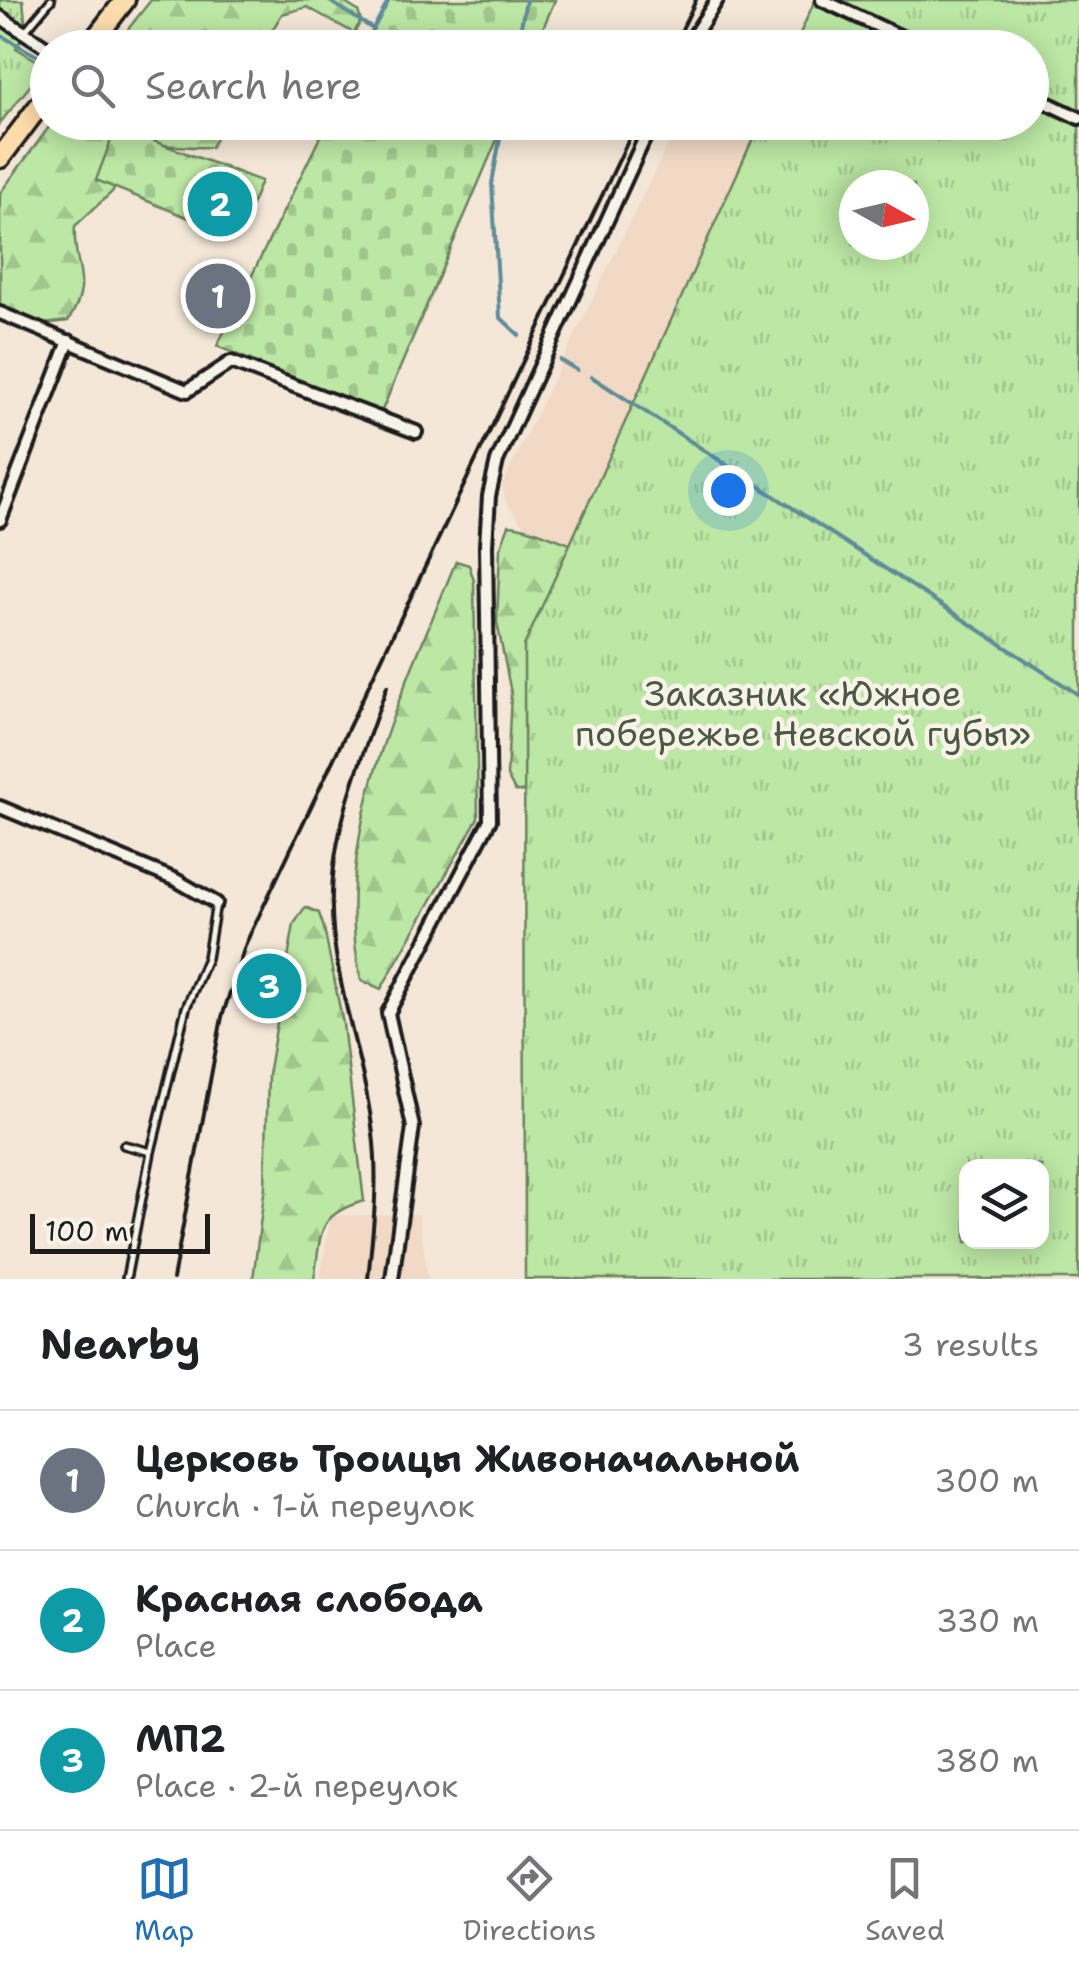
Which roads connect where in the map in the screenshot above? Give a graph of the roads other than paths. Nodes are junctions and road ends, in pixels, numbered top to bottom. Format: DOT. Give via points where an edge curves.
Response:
graph roads {
  1 [pos="51,0"];
  2 [pos="125,0"];
  3 [pos="717,0"];
  4 [pos="822,0"];
  5 [pos="0,17"];
  6 [pos="26,30"];
  7 [pos="102,30"];
  8 [pos="698,30"];
  9 [pos="886,30"];
  10 [pos="30,33"];
  11 [pos="1049,104"];
  12 [pos="30,118"];
  13 [pos="1079,118"];
  14 [pos="644,140"];
  15 [pos="0,158"];
  16 [pos="0,313"];
  17 [pos="69,341"];
  18 [pos="416,432"];
  19 [pos="0,520"];
  20 [pos="0,808"];
  21 [pos="216,903"];
  22 [pos="124,1145"];
  23 [pos="151,1152"];
  24 [pos="126,1279"];
  25 [pos="392,1279"];
  1 -- 6 [label="lane"];
  2 -- 7 [label="main road"];
  3 -- 8 [label="street"];
  4 -- 9 [label="street"];
  5 -- 6 [label="street"];
  6 -- 10 [label="street"];
  11 -- 13 [label="street"];
  12 -- 15 [label="main road"];
  14 -- 25 [label="street" via="497,461 489,496 490,820 388,1013 413,1128"];
  16 -- 17 [label="street"];
  17 -- 18 [label="street" via="187,391 230,362"];
  17 -- 19 [label="street"];
  20 -- 21 [label="street"];
  21 -- 23 [label="lane" via="207,958 186,1008"];
  22 -- 23 [label="lane"];
  23 -- 24 [label="lane"];
}
